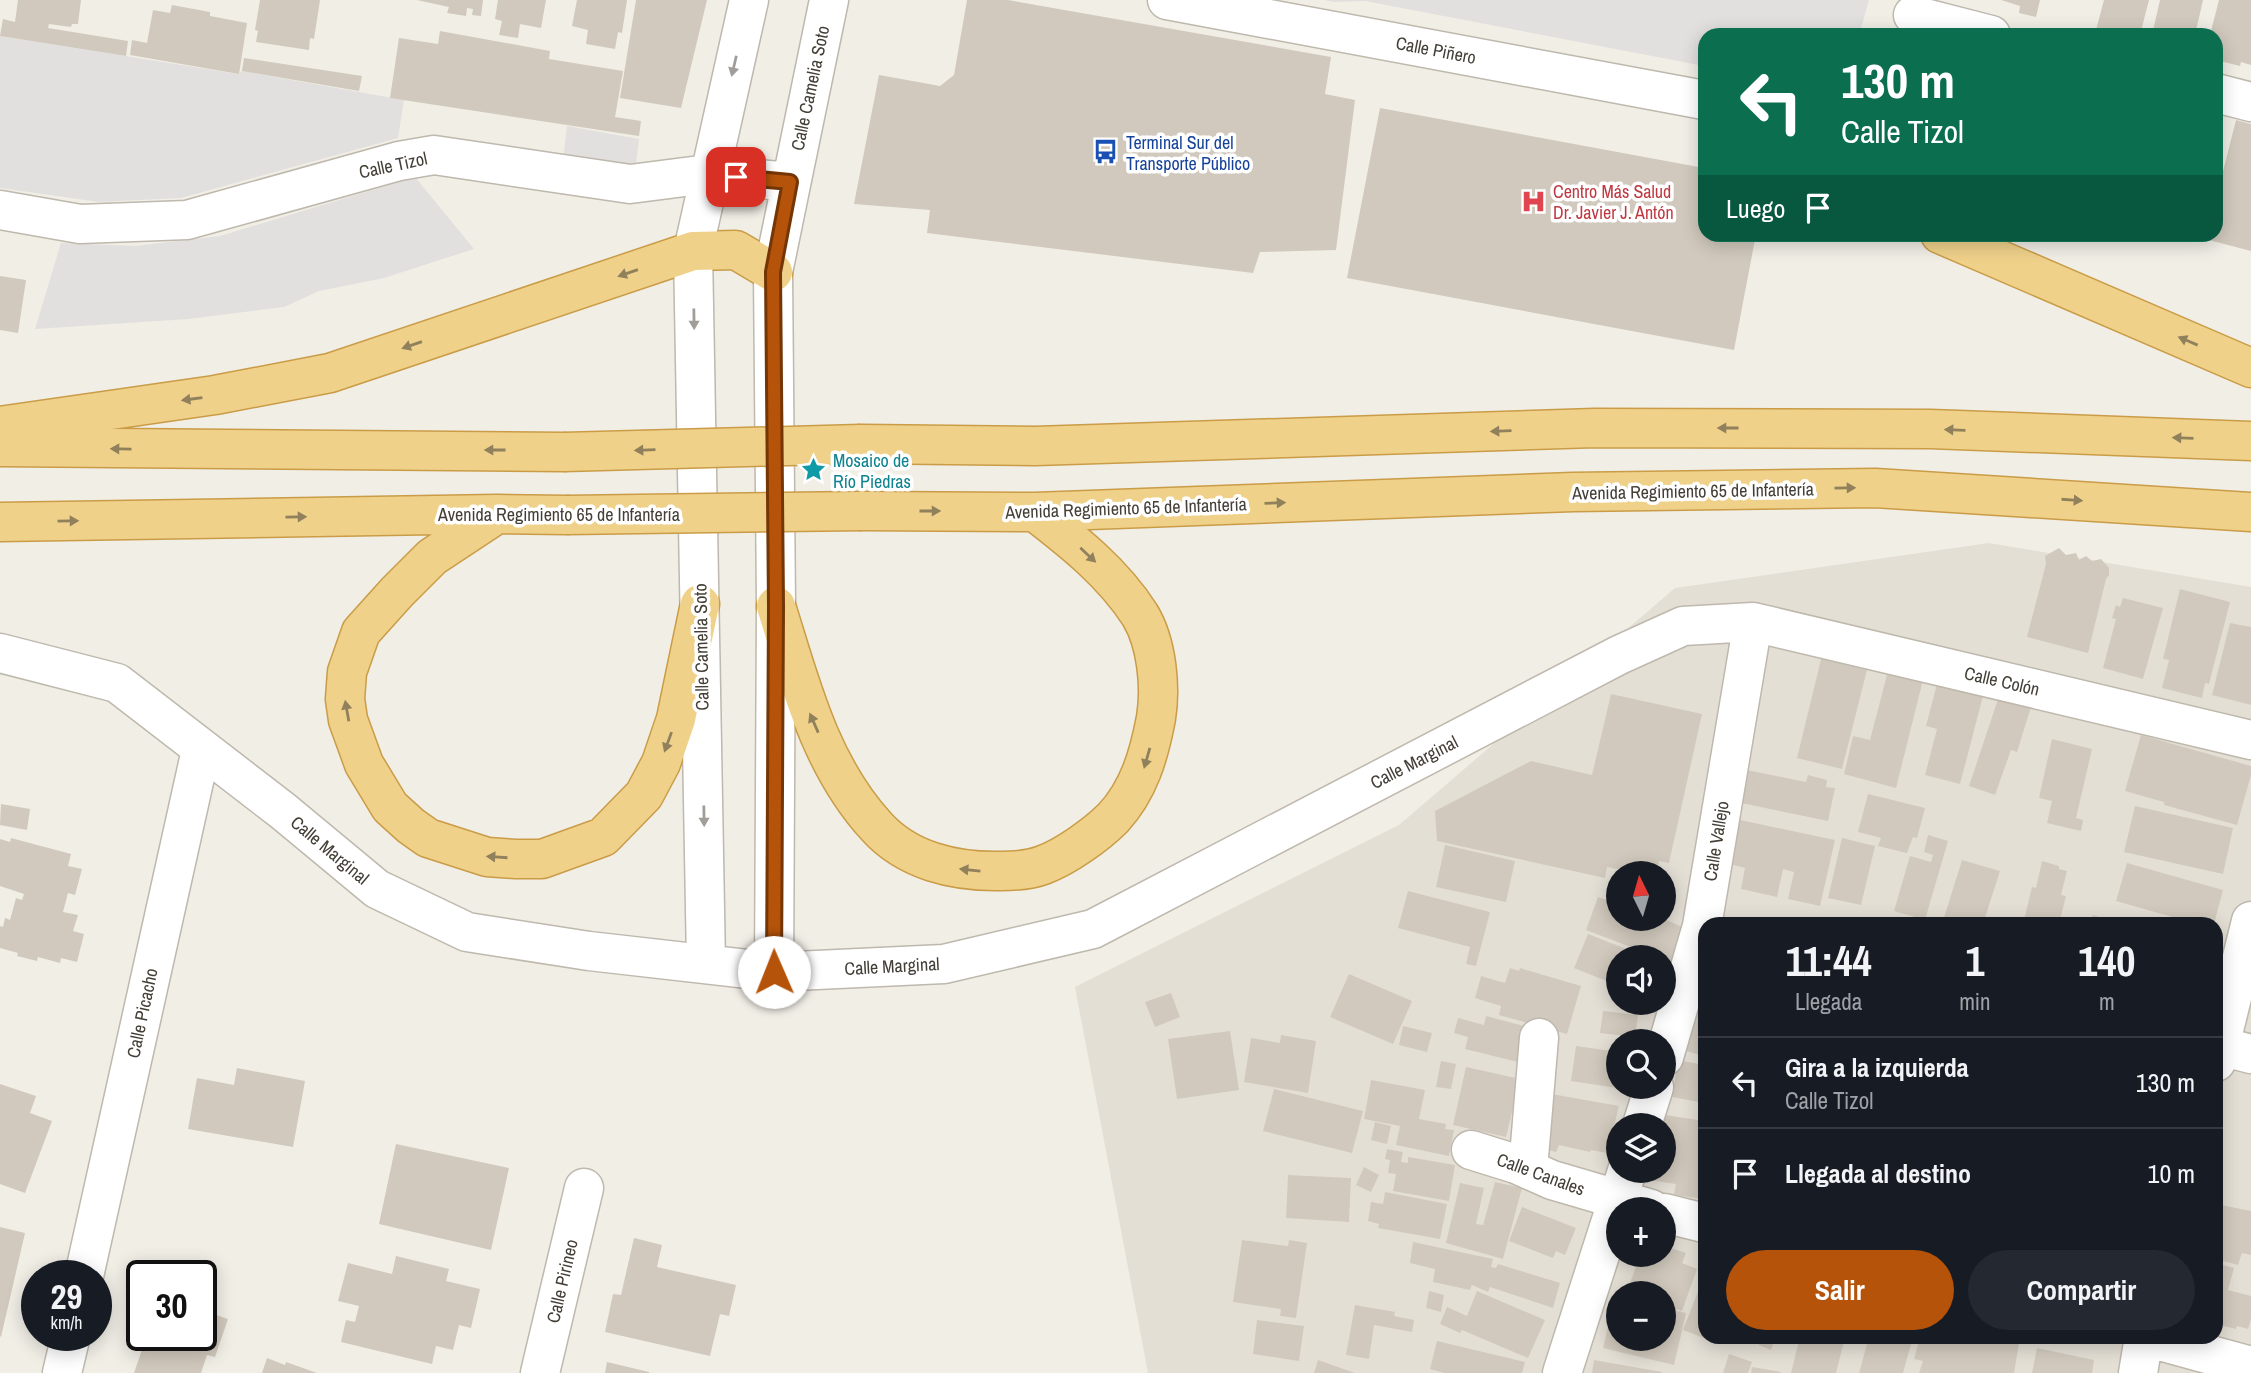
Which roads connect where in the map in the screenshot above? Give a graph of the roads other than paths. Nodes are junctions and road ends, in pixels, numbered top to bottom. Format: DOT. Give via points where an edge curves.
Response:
graph roads {
  1 [pos="749,0"];
  2 [pos="829,0"];
  3 [pos="1167,0"];
  4 [pos="1912,17"];
  5 [pos="1960,28"];
  6 [pos="2223,95"];
  7 [pos="1698,99"];
  8 [pos="2251,102"];
  9 [pos="708,174"];
  10 [pos="790,182"];
  11 [pos="0,211"];
  12 [pos="1959,242"];
  13 [pos="693,251"];
  14 [pos="773,272"];
  15 [pos="2251,368"];
  16 [pos="0,426"];
  17 [pos="2251,441"];
  18 [pos="0,447"];
  19 [pos="1035,512"];
  20 [pos="2251,512"];
  21 [pos="497,514"];
  22 [pos="0,522"];
  23 [pos="700,604"];
  24 [pos="776,606"];
  25 [pos="1752,622"];
  26 [pos="0,653"];
  27 [pos="2251,740"];
  28 [pos="201,750"];
  29 [pos="1704,917"];
  30 [pos="2251,921"];
  31 [pos="1698,943"];
  32 [pos="706,964"];
  33 [pos="774,972"];
  34 [pos="1673,1029"];
  35 [pos="1539,1038"];
  36 [pos="2225,1052"];
  37 [pos="1471,1150"];
  38 [pos="1528,1169"];
  39 [pos="584,1188"];
  40 [pos="1632,1194"];
  41 [pos="1676,1216"];
  42 [pos="1698,1222"];
  43 [pos="88,1260"];
  44 [pos="2143,1344"];
  45 [pos="2170,1344"];
  46 [pos="67,1351"];
  47 [pos="2251,1366"];
  48 [pos="62,1373"];
  49 [pos="540,1373"];
  50 [pos="1562,1373"];
  51 [pos="2138,1373"];
  1 -- 9 [label="street, Calle Camelia Soto, one-way"];
  2 -- 10 [label="street, Calle Camelia Soto"];
  3 -- 7 [label="street, Calle Piñero"];
  4 -- 5 [label="street"];
  6 -- 8 [label="street"];
  9 -- 10 [label="street, Calle Tizol"];
  9 -- 11 [label="street, Calle Tizol" via="630,184 434,155 187,220 79,223"];
  9 -- 13 [label="street, Calle Camelia Soto"];
  10 -- 14 [label="street, Calle Camelia Soto"];
  15 -- 12 [label="highway, one-way"];
  13 -- 14 [label="highway" via="736,250"];
  13 -- 16 [label="highway, one-way" via="330,373 215,396"];
  13 -- 23 [label="street, Calle Camelia Soto, one-way"];
  14 -- 24 [label="street, Calle Camelia Soto"];
  17 -- 18 [label="highway, one-way, bridge" via="1930,429 1595,428 1035,446 861,444 564,452"];
  19 -- 20 [label="highway, Avenida Regimiento 65 de Infantería, one-way" via="1573,492 1875,488"];
  21 -- 19 [label="highway, Avenida Regimiento 65 de Infantería, one-way, bridge"];
  19 -- 24 [label="highway, one-way" via="1090,555 1141,617 1159,685 1145,766 1130,794 1112,819 1066,854 1041,866 959,869 929,862 896,845 877,828 834,768 807,706"];
  22 -- 21 [label="highway, Avenida Regimiento 65 de Infantería, one-way"];
  23 -- 21 [label="highway, one-way" via="676,719 661,763 644,795 603,837 542,859 487,857 428,838 390,807 364,764 348,720 347,672 362,632 397,592 432,557"];
  23 -- 32 [label="street, Calle Camelia Soto, one-way"];
  24 -- 33 [label="street, Calle Camelia Soto"];
  25 -- 27 [label="street, Calle Colón"];
  25 -- 29 [label="street, Calle Vallejo"];
  25 -- 33 [label="street, Calle Marginal" via="1683,626 1619,655 1093,929 944,964"];
  26 -- 28 [label="street, Calle Marginal" via="117,683"];
  28 -- 32 [label="street, Calle Marginal" via="377,889 467,932"];
  28 -- 43 [label="street, Calle Picacho"];
  30 -- 36 [label="street"];
  31 -- 34 [label="street, Calle Vallejo"];
  32 -- 33 [label="street, Calle Marginal"];
  35 -- 38 [label="street"];
  37 -- 38 [label="street, Calle Canales"];
  38 -- 40 [label="street, Calle Canales" via="1552,1180"];
  39 -- 49 [label="street, Calle Pirineo"];
  40 -- 50 [label="street"];
  41 -- 42 [label="street"];
  44 -- 51 [label="street"];
  45 -- 47 [label="street"];
  46 -- 48 [label="street"];
}
